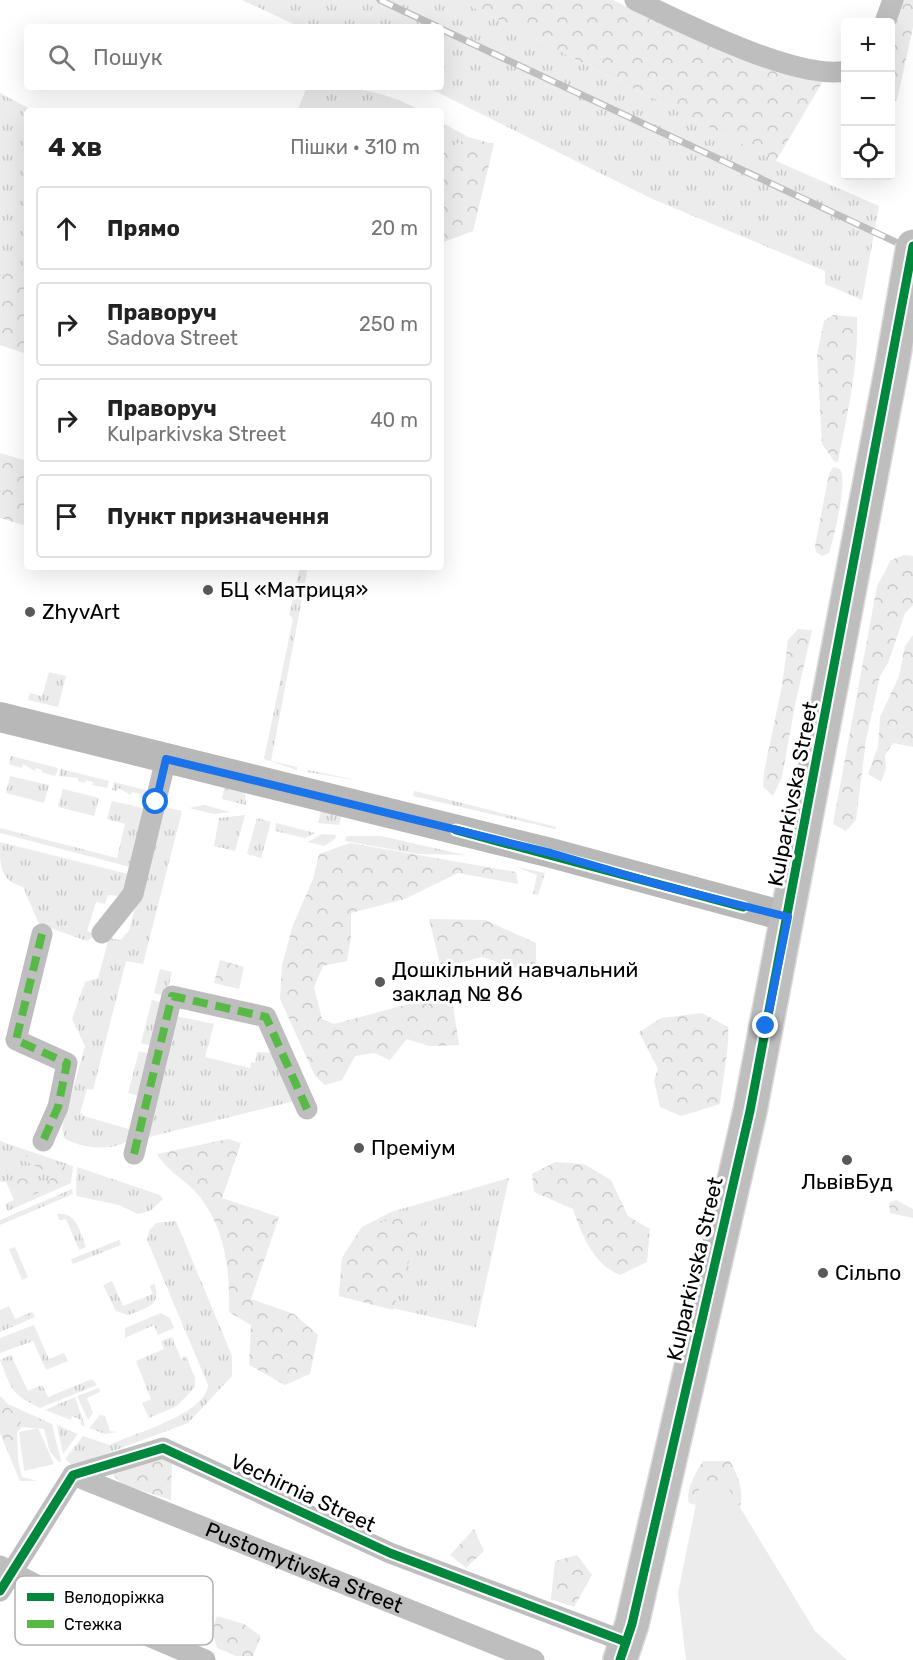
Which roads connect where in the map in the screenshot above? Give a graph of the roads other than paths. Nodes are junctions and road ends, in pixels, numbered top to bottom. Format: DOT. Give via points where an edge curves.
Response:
graph roads {
  1 [pos="635,0"];
  2 [pos="893,0"];
  3 [pos="886,18"];
  4 [pos="842,72"];
  5 [pos="913,246"];
  6 [pos="0,717"];
  7 [pos="166,759"];
  8 [pos="788,917"];
  9 [pos="102,933"];
  10 [pos="42,934"];
  11 [pos="308,1109"];
  12 [pos="43,1141"];
  13 [pos="134,1154"];
  14 [pos="73,1475"];
  15 [pos="5,1569"];
  16 [pos="19,1576"];
  17 [pos="0,1591"];
  18 [pos="170,1645"];
  19 [pos="623,1651"];
  20 [pos="205,1660"];
  21 [pos="534,1660"];
  1 -- 4 [label="street" via="702,32 796,67"];
  2 -- 3 [label="street"];
  5 -- 8 [label="main road, Kulparkivska Street, bridge"];
  6 -- 7 [label="street"];
  7 -- 8 [label="street" via="551,853"];
  7 -- 9 [label="street" via="133,894"];
  8 -- 19 [label="main road, Kulparkivska Street" via="750,1111"];
  10 -- 12 [label="street" via="16,1040 67,1063 58,1107"];
  11 -- 13 [label="street" via="266,1017 172,996"];
  14 -- 15 [label="street"];
  14 -- 19 [label="street, Vechirnia Street" via="163,1448 390,1553"];
  14 -- 21 [label="street, Pustomytivska Street"];
  15 -- 16 [label="street"];
  15 -- 17 [label="street"];
  18 -- 20 [label="street"];
}
